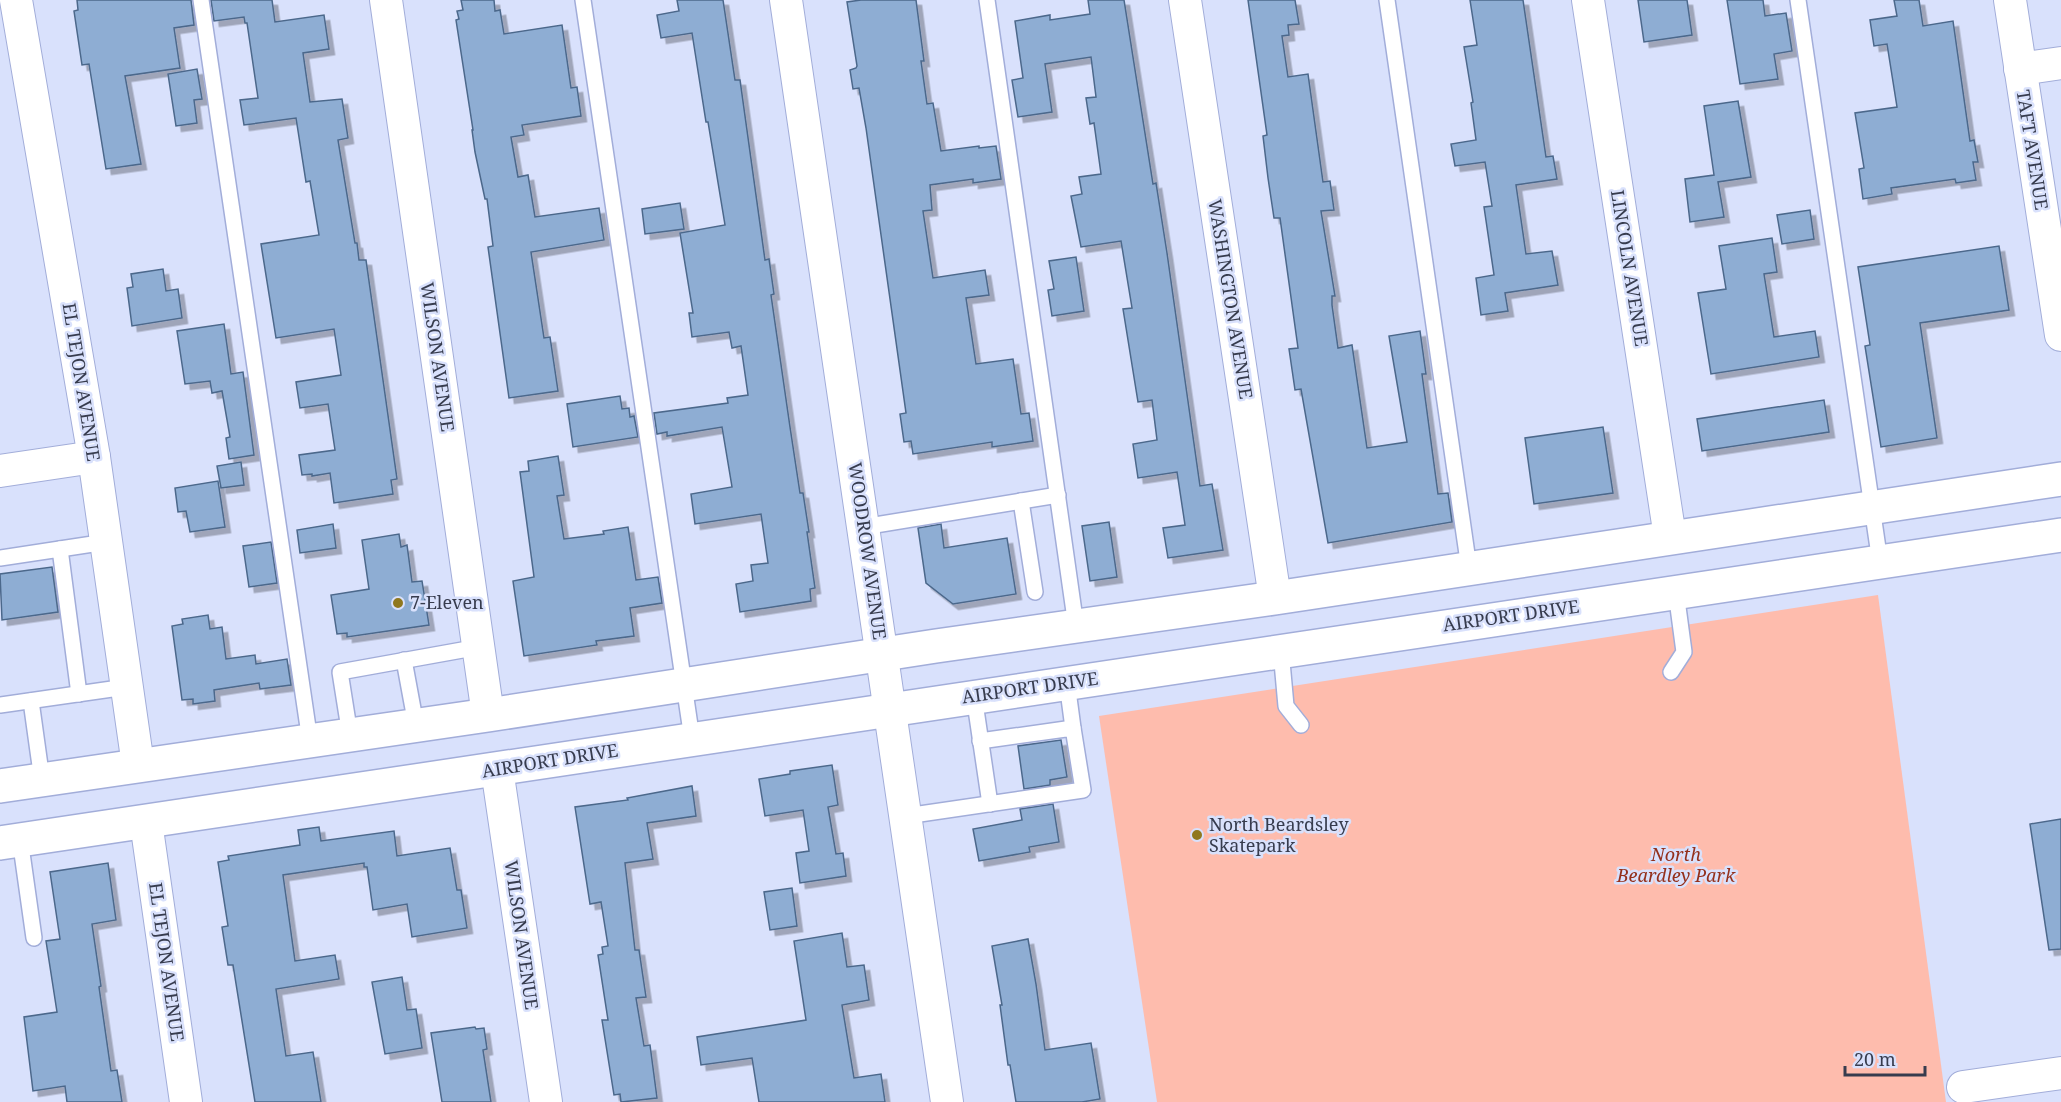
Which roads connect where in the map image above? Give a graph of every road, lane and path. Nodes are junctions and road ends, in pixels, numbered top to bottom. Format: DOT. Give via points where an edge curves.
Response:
graph roads {
  1 [pos="16,0"];
  2 [pos="201,0"];
  3 [pos="386,0"];
  4 [pos="583,0"];
  5 [pos="786,0"];
  6 [pos="987,0"];
  7 [pos="1185,0"];
  8 [pos="1387,0"];
  9 [pos="1588,0"];
  10 [pos="1798,0"];
  11 [pos="2010,0"];
  12 [pos="2061,63"];
  13 [pos="2020,69"];
  14 [pos="2057,277"];
  15 [pos="2061,335"];
  16 [pos="94,457"];
  17 [pos="0,471"];
  18 [pos="2061,479"];
  19 [pos="1058,495"];
  20 [pos="1021,501"];
  21 [pos="1872,507"];
  22 [pos="863,527"];
  23 [pos="2061,535"];
  24 [pos="1670,537"];
  25 [pos="106,542"];
  26 [pos="60,549"];
  27 [pos="0,558"];
  28 [pos="1880,562"];
  29 [pos="1469,568"];
  30 [pos="1035,592"];
  31 [pos="1676,592"];
  32 [pos="1275,598"];
  33 [pos="1076,626"];
  34 [pos="479,647"];
  35 [pos="1281,651"];
  36 [pos="882,654"];
  37 [pos="404,660"];
  38 [pos="1671,672"];
  39 [pos="1067,683"];
  40 [pos="684,684"];
  41 [pos="126,687"];
  42 [pos="79,694"];
  43 [pos="974,696"];
  44 [pos="31,701"];
  45 [pos="0,705"];
  46 [pos="890,709"];
  47 [pos="488,715"];
  48 [pos="416,725"];
  49 [pos="1301,725"];
  50 [pos="1073,728"];
  51 [pos="350,735"];
  52 [pos="692,738"];
  53 [pos="310,741"];
  54 [pos="980,741"];
  55 [pos="138,765"];
  56 [pos="497,769"];
  57 [pos="42,780"];
  58 [pos="0,786"];
  59 [pos="990,804"];
  60 [pos="906,816"];
  61 [pos="146,822"];
  62 [pos="10,841"];
  63 [pos="34,938"];
  64 [pos="2061,1073"];
  65 [pos="1963,1087"];
  66 [pos="186,1102"];
  67 [pos="546,1102"];
  68 [pos="947,1102"];
  1 -- 16 [label="street, EL TEJON AVENUE"];
  2 -- 53 [label="lane"];
  3 -- 34 [label="street, WILSON AVENUE"];
  4 -- 40 [label="lane"];
  5 -- 22 [label="street, WOODROW AVENUE"];
  6 -- 19 [label="lane"];
  7 -- 32 [label="street, WASHINGTON AVENUE"];
  8 -- 29 [label="lane"];
  9 -- 24 [label="street, LINCOLN AVENUE"];
  10 -- 21 [label="lane"];
  11 -- 13 [label="street, TAFT AVENUE"];
  12 -- 13 [label="street"];
  13 -- 14 [label="street, TAFT AVENUE"];
  14 -- 15 [label="street, TAFT AVENUE"];
  16 -- 17 [label="street"];
  16 -- 25 [label="street, EL TEJON AVENUE"];
  18 -- 21 [label="main road"];
  19 -- 20 [label="lane"];
  19 -- 33 [label="lane"];
  20 -- 22 [label="lane"];
  20 -- 30 [label="lane"];
  21 -- 24 [label="main road"];
  21 -- 28 [label="lane"];
  22 -- 36 [label="street, WOODROW AVENUE"];
  23 -- 28 [label="main road, AIRPORT DRIVE"];
  24 -- 29 [label="main road"];
  25 -- 26 [label="lane"];
  25 -- 41 [label="street, EL TEJON AVENUE"];
  26 -- 27 [label="lane"];
  26 -- 42 [label="lane"];
  28 -- 31 [label="main road, AIRPORT DRIVE"];
  29 -- 32 [label="main road"];
  31 -- 35 [label="main road, AIRPORT DRIVE"];
  31 -- 38 [label="lane" via="1684,652"];
  32 -- 33 [label="main road"];
  33 -- 36 [label="main road"];
  34 -- 37 [label="lane"];
  34 -- 47 [label="street, WILSON AVENUE"];
  35 -- 39 [label="main road, AIRPORT DRIVE"];
  35 -- 49 [label="lane" via="1286,706"];
  36 -- 40 [label="main road"];
  36 -- 46 [label="street, WOODROW AVENUE"];
  37 -- 48 [label="lane"];
  37 -- 51 [label="lane" via="340,672"];
  39 -- 43 [label="main road, AIRPORT DRIVE"];
  39 -- 50 [label="lane"];
  40 -- 47 [label="main road"];
  40 -- 52 [label="lane"];
  41 -- 42 [label="lane"];
  41 -- 55 [label="street, EL TEJON AVENUE"];
  42 -- 44 [label="lane"];
  43 -- 46 [label="main road, AIRPORT DRIVE"];
  43 -- 54 [label="lane"];
  44 -- 45 [label="lane"];
  44 -- 57 [label="lane"];
  46 -- 52 [label="main road, AIRPORT DRIVE"];
  46 -- 60 [label="street, WOODROW AVENUE"];
  47 -- 48 [label="main road"];
  48 -- 51 [label="main road"];
  50 -- 54 [label="lane"];
  50 -- 59 [label="lane" via="1083,790"];
  51 -- 53 [label="main road"];
  52 -- 56 [label="main road, AIRPORT DRIVE"];
  53 -- 55 [label="main road"];
  54 -- 59 [label="lane"];
  55 -- 57 [label="main road"];
  56 -- 61 [label="main road, AIRPORT DRIVE"];
  56 -- 67 [label="street, WILSON AVENUE"];
  57 -- 58 [label="main road"];
  59 -- 60 [label="lane"];
  60 -- 68 [label="street, WOODROW AVENUE"];
  61 -- 62 [label="main road, AIRPORT DRIVE"];
  61 -- 66 [label="street, EL TEJON AVENUE"];
  62 -- 63 [label="lane"];
  64 -- 65 [label="street"];
}
